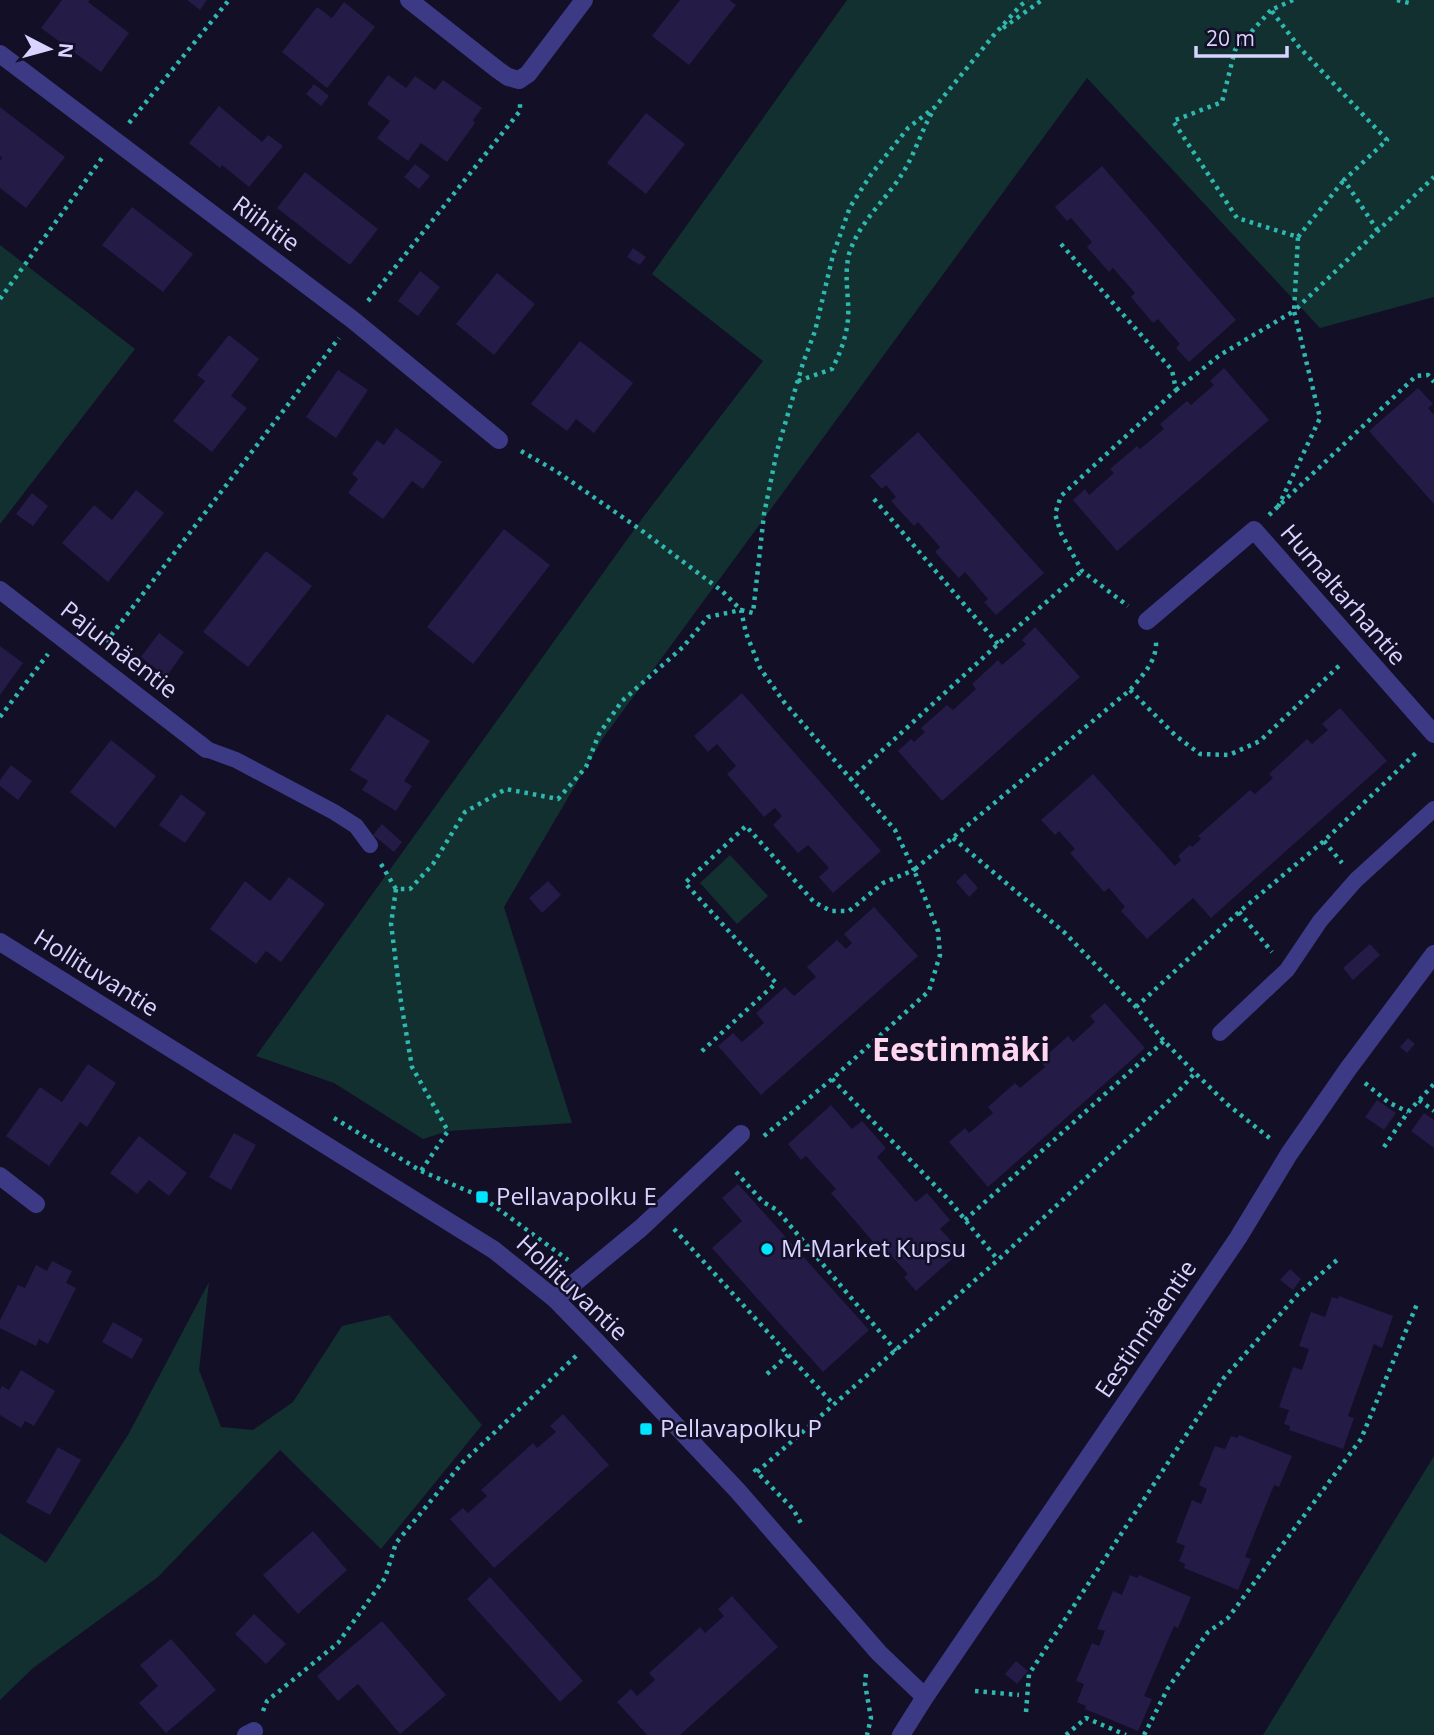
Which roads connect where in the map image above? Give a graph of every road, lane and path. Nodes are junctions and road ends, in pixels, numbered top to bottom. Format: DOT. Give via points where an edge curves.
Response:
graph roads {
  1 [pos="229,0"];
  2 [pos="409,0"];
  3 [pos="584,0"];
  4 [pos="1028,0"];
  5 [pos="1042,0"];
  6 [pos="1293,0"];
  7 [pos="1397,0"];
  8 [pos="1411,0"];
  9 [pos="1271,10"];
  10 [pos="993,36"];
  11 [pos="0,54"];
  12 [pos="519,80"];
  13 [pos="935,107"];
  14 [pos="114,142"];
  15 [pos="1434,177"];
  16 [pos="1344,180"];
  17 [pos="1378,231"];
  18 [pos="1298,237"];
  19 [pos="1061,244"];
  20 [pos="0,299"];
  21 [pos="1294,311"];
  22 [pos="353,320"];
  23 [pos="798,381"];
  24 [pos="1434,382"];
  25 [pos="1176,390"];
  26 [pos="499,440"];
  27 [pos="533,459"];
  28 [pos="874,499"];
  29 [pos="1278,507"];
  30 [pos="1254,530"];
  31 [pos="1082,571"];
  32 [pos="0,590"];
  33 [pos="741,610"];
  34 [pos="1147,621"];
  35 [pos="62,637"];
  36 [pos="998,644"];
  37 [pos="1357,649"];
  38 [pos="92,660"];
  39 [pos="1130,690"];
  40 [pos="0,717"];
  41 [pos="1429,740"];
  42 [pos="206,749"];
  43 [pos="850,780"];
  44 [pos="1434,809"];
  45 [pos="953,838"];
  46 [pos="370,845"];
  47 [pos="914,870"];
  48 [pos="396,889"];
  49 [pos="1239,912"];
  50 [pos="0,942"];
  51 [pos="1434,954"];
  52 [pos="1287,970"];
  53 [pos="1136,1007"];
  54 [pos="1220,1032"];
  55 [pos="1164,1041"];
  56 [pos="701,1052"];
  57 [pos="1348,1069"];
  58 [pos="1195,1073"];
  59 [pos="832,1079"];
  60 [pos="1434,1084"];
  61 [pos="1419,1100"];
  62 [pos="1434,1111"];
  63 [pos="1408,1112"];
  64 [pos="327,1114"];
  65 [pos="741,1134"];
  66 [pos="1384,1147"];
  67 [pos="1289,1154"];
  68 [pos="732,1167"];
  69 [pos="421,1171"];
  70 [pos="0,1176"];
  71 [pos="36,1204"];
  72 [pos="965,1220"];
  73 [pos="668,1222"];
  74 [pos="567,1258"];
  75 [pos="998,1260"];
  76 [pos="1337,1260"];
  77 [pos="555,1299"];
  78 [pos="1417,1304"];
  79 [pos="895,1350"];
  80 [pos="578,1354"];
  81 [pos="788,1355"];
  82 [pos="767,1374"];
  83 [pos="834,1405"];
  84 [pos="757,1472"];
  85 [pos="879,1653"];
  86 [pos="975,1691"];
  87 [pos="1019,1695"];
  88 [pos="925,1696"];
  89 [pos="1026,1712"];
  90 [pos="250,1733"];
  91 [pos="867,1735"];
  92 [pos="901,1735"];
  93 [pos="1066,1735"];
  94 [pos="1126,1735"];
  95 [pos="1144,1735"];
  1 -- 14 [label="path"];
  2 -- 12 [label="street" via="498,70"];
  3 -- 12 [label="street"];
  4 -- 10 [label="path"];
  5 -- 10 [label="path"];
  6 -- 9 [label="path"];
  7 -- 8 [label="path"];
  9 -- 16 [label="path" via="1299,47 1387,139"];
  9 -- 18 [label="path" via="1234,50 1222,102 1174,121 1237,218"];
  10 -- 13 [label="path"];
  11 -- 14 [label="street, Riihitie"];
  12 -- 22 [label="path" via="520,111"];
  13 -- 23 [label="path" via="908,128 850,207"];
  13 -- 23 [label="path" via="903,172 867,219 850,253 848,321 838,359 827,373"];
  14 -- 20 [label="path"];
  14 -- 22 [label="street, Riihitie"];
  15 -- 17 [label="path"];
  16 -- 17 [label="path"];
  16 -- 18 [label="path"];
  17 -- 21 [label="path"];
  18 -- 21 [label="path"];
  19 -- 25 [label="path" via="1172,370"];
  21 -- 25 [label="path" via="1220,355"];
  21 -- 29 [label="path" via="1320,418"];
  22 -- 26 [label="street, Riihitie"];
  22 -- 38 [label="path"];
  23 -- 33 [label="path" via="764,514 753,613"];
  24 -- 29 [label="path" via="1428,375 1416,376"];
  25 -- 31 [label="path" via="1061,496 1055,514"];
  27 -- 33 [label="path" via="641,530"];
  28 -- 36 [label="path"];
  29 -- 30 [label="path"];
  30 -- 34 [label="street, Humaltarhantie"];
  30 -- 37 [label="street, Humaltarhantie"];
  31 -- 34 [label="path"];
  31 -- 36 [label="path"];
  32 -- 35 [label="street, Pajumäentie"];
  33 -- 43 [label="path" via="760,668"];
  33 -- 48 [label="path" via="708,617 683,647 622,701 599,734 586,767 558,799 506,789 488,799 465,812 433,864 410,889"];
  34 -- 39 [label="path" via="1157,646 1152,664"];
  35 -- 38 [label="street, Pajumäentie"];
  35 -- 40 [label="path"];
  36 -- 43 [label="path"];
  37 -- 39 [label="path" via="1260,741 1229,755 1200,754"];
  37 -- 41 [label="street, Humaltarhantie"];
  38 -- 42 [label="street, Pajumäentie"];
  39 -- 45 [label="path"];
  41 -- 49 [label="path" via="1324,841"];
  42 -- 46 [label="lane" via="334,812 356,826"];
  43 -- 47 [label="path" via="895,830"];
  44 -- 52 [label="lane" via="1356,880 1320,921"];
  45 -- 47 [label="path"];
  45 -- 53 [label="path" via="1065,933"];
  46 -- 48 [label="path"];
  47 -- 56 [label="path" via="883,883 849,911 831,911 814,902 746,826 685,883 776,983"];
  47 -- 59 [label="path" via="938,931 940,955 929,991"];
  48 -- 69 [label="path" via="391,924 412,1067 448,1131"];
  49 -- 52 [label="path"];
  49 -- 53 [label="path"];
  50 -- 77 [label="street, Hollituvantie" via="494,1250"];
  51 -- 57 [label="street, Eestinmäentie"];
  52 -- 54 [label="lane"];
  53 -- 55 [label="path"];
  55 -- 58 [label="path"];
  55 -- 72 [label="path"];
  57 -- 63 [label="path" via="1388,1102"];
  57 -- 67 [label="street, Eestinmäentie"];
  58 -- 67 [label="path"];
  58 -- 75 [label="path"];
  59 -- 65 [label="path" via="758,1140"];
  59 -- 72 [label="path"];
  60 -- 61 [label="path"];
  61 -- 62 [label="path"];
  61 -- 63 [label="path"];
  63 -- 66 [label="path"];
  64 -- 69 [label="path"];
  65 -- 77 [label="street" via="641,1228"];
  67 -- 88 [label="street, Eestinmäentie" via="1238,1238"];
  68 -- 79 [label="path" via="777,1210"];
  69 -- 74 [label="path" via="482,1197"];
  70 -- 71 [label="street"];
  72 -- 75 [label="path"];
  73 -- 81 [label="path"];
  75 -- 79 [label="path"];
  76 -- 89 [label="path" via="1298,1294 1223,1379 1029,1674"];
  77 -- 85 [label="street, Hollituvantie" via="703,1452"];
  78 -- 95 [label="path" via="1361,1439 1228,1618 1208,1632 1168,1688"];
  79 -- 83 [label="path"];
  80 -- 90 [label="path" via="463,1462 396,1543 385,1578 355,1622 338,1643 267,1701"];
  81 -- 82 [label="path"];
  81 -- 83 [label="path"];
  83 -- 84 [label="path"];
  85 -- 88 [label="street, Hollituvantie"];
  85 -- 91 [label="path" via="866,1671 871,1718"];
  86 -- 87 [label="path"];
  88 -- 92 [label="street, Eestinmäentie"];
  93 -- 94 [label="path" via="1086,1718"];
}
